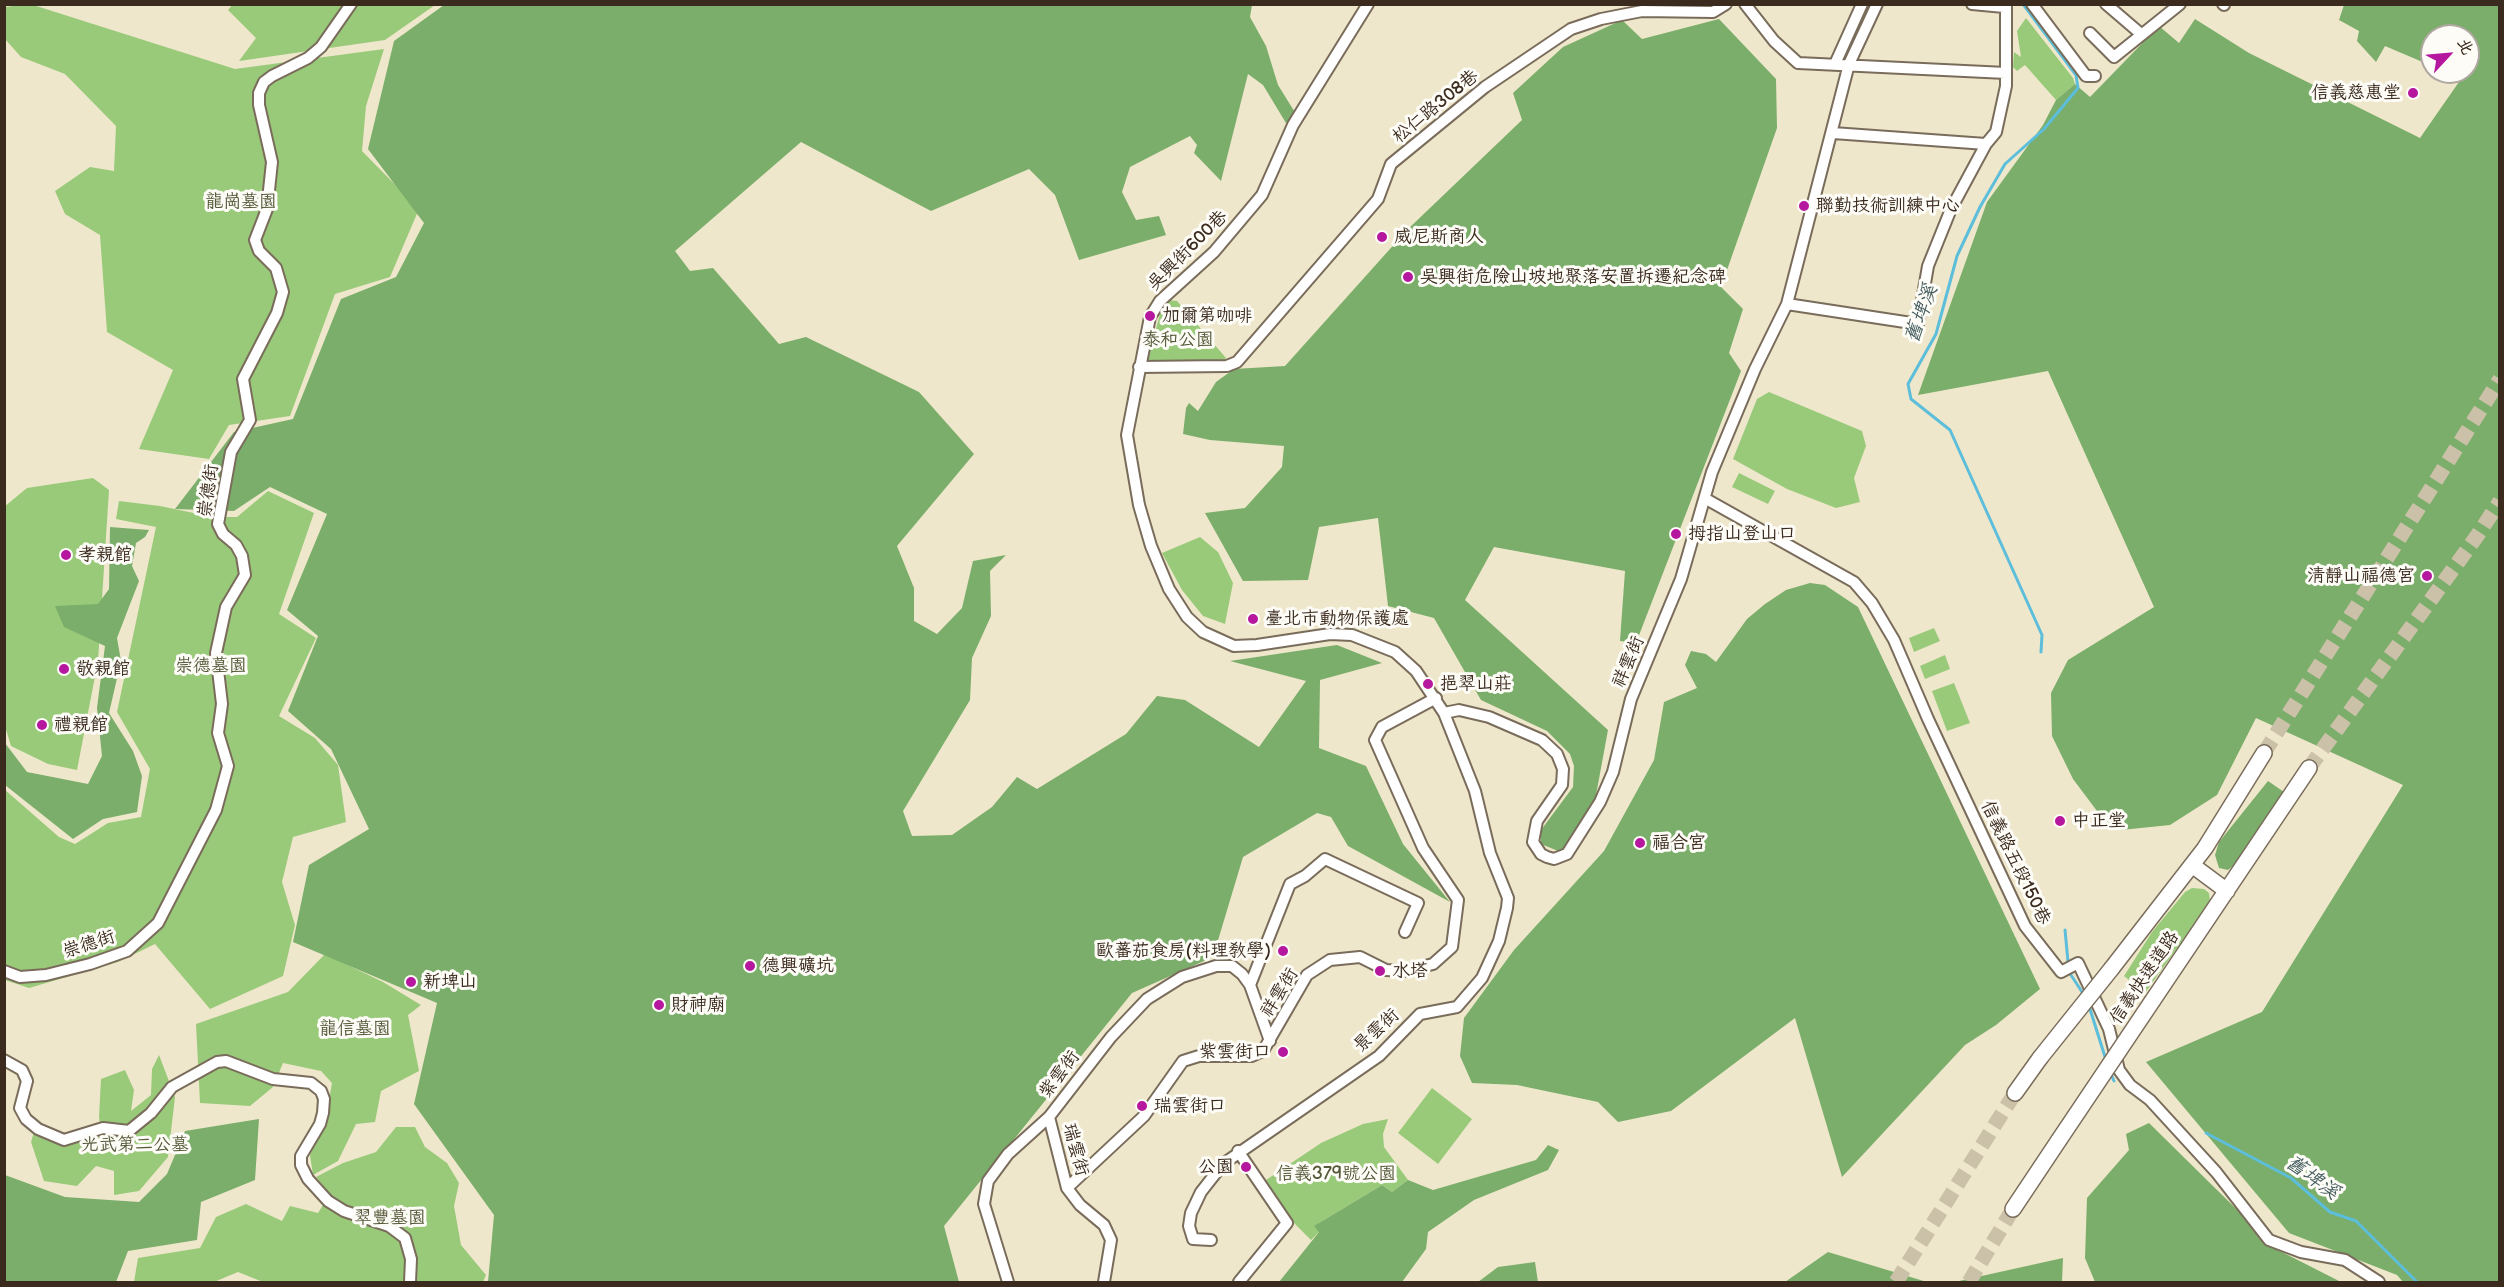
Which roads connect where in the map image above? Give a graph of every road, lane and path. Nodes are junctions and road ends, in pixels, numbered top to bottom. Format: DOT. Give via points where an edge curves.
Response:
graph roads {
  1 [pos="351,4"];
  2 [pos="1368,4"];
  3 [pos="1726,4"];
  4 [pos="1745,4"];
  5 [pos="1862,4"];
  6 [pos="1877,4"];
  7 [pos="1972,4"];
  8 [pos="2032,4"];
  9 [pos="2106,4"];
  10 [pos="2180,4"];
  11 [pos="2005,6"];
  12 [pos="2090,33"];
  13 [pos="2141,34"];
  14 [pos="1835,64"];
  15 [pos="1849,64"];
  16 [pos="2006,74"];
  17 [pos="2095,76"];
  18 [pos="1833,133"];
  19 [pos="1986,144"];
  20 [pos="1787,304"];
  21 [pos="1139,367"];
  22 [pos="1706,499"];
  23 [pos="1436,698"];
  24 [pos="1444,713"];
  25 [pos="2264,753"];
  26 [pos="2309,768"];
  27 [pos="2192,865"];
  28 [pos="2227,891"];
  29 [pos="1405,932"];
  30 [pos="4,971"];
  31 [pos="1250,985"];
  32 [pos="1270,1041"];
  33 [pos="4,1060"];
  34 [pos="2015,1093"];
  35 [pos="1049,1117"];
  36 [pos="1238,1151"];
  37 [pos="1067,1188"];
  38 [pos="2013,1209"];
  39 [pos="1211,1240"];
  40 [pos="410,1282"];
  41 [pos="1008,1282"];
  42 [pos="1104,1282"];
  43 [pos="1239,1282"];
  44 [pos="2379,1282"];
  1 -- 30 [label="street, 崇德街" via="321,47 272,76 259,93 272,162 267,209 255,240 259,251 276,268 283,292 277,313 243,379 250,420 231,452 218,524 242,556 245,575 226,607 216,653 222,704 218,733 228,766 216,810 158,923 127,951 46,975 20,977"];
  2 -- 21 [label="street, 吳興街600巷" via="1293,125 1262,195 1214,252 1160,302 1150,317"];
  3 -- 21 [label="street, 松仁路308巷" via="1713,12 1642,11 1571,29 1495,80 1391,164 1378,199 1237,362 1227,366"];
  4 -- 14 [label="street" via="1774,41 1798,63"];
  5 -- 14 [label="street"];
  6 -- 15 [label="street"];
  7 -- 11 [label="street"];
  8 -- 17 [label="street" via="2086,76"];
  9 -- 13 [label="street"];
  10 -- 13 [label="street"];
  11 -- 16 [label="street"];
  12 -- 13 [label="street" via="2114,57"];
  14 -- 15 [label="street"];
  15 -- 16 [label="street"];
  15 -- 18 [label="street"];
  16 -- 19 [label="street" via="1996,132"];
  18 -- 19 [label="street"];
  18 -- 20 [label="street" via="1814,191"];
  19 -- 20 [label="street" via="1951,209 1928,266 1918,324"];
  20 -- 22 [label="street" via="1755,369 1717,461"];
  21 -- 23 [label="street, 吳興街600巷" via="1127,435 1139,505 1169,589 1187,617 1203,632 1234,646 1341,634 1376,642 1407,661"];
  22 -- 24 [label="street, 祥雲街" via="1681,579 1631,699 1613,772 1600,802 1567,854 1554,859 1547,857 1533,842 1537,822 1562,784 1563,768 1557,754 1542,740 1489,717 1459,710"];
  22 -- 44 [label="street, 信義路五段150巷" via="1854,582 1872,603 1894,640 2025,926 2061,972 2078,963 2109,1029 2119,1070 2130,1085 2150,1100 2216,1172 2264,1236 2301,1252 2345,1260"];
  23 -- 24 [label="street, 景雲街"];
  23 -- 32 [label="street, 祥雲街" via="1382,727 1375,740 1426,854 1458,900 1452,947 1433,964 1405,971 1386,970 1360,957 1330,960 1307,975"];
  24 -- 36 [label="street, 景雲街" via="1480,806 1490,853 1508,898 1498,941 1482,978 1457,1007 1420,1014 1379,1056"];
  25 -- 27 [label="highway, 信義快速道路"];
  26 -- 28 [label="highway, 信義快速道路"];
  27 -- 28 [label="highway"];
  27 -- 34 [label="highway, 信義快速道路, bridge"];
  28 -- 38 [label="highway, 信義快速道路, bridge"];
  29 -- 31 [label="street" via="1418,903 1325,859 1290,884"];
  31 -- 32 [label="street, 紫雲街"];
  31 -- 35 [label="street, 紫雲街" via="1237,969 1224,965 1182,977 1157,991 1111,1037"];
  32 -- 37 [label="street, 祥雲街" via="1263,1051 1252,1056 1199,1056 1183,1061 1144,1116"];
  33 -- 40 [label="street" via="22,1070 27,1081 20,1108 26,1119 64,1140 104,1128 129,1131 172,1088 226,1060 273,1079 311,1083 324,1099 320,1124 301,1156 308,1179 328,1201 344,1211 389,1226 405,1238 411,1259"];
  35 -- 37 [label="street, 瑞雲街"];
  35 -- 41 [label="street, 紫雲街" via="1008,1154 988,1181 984,1204"];
  36 -- 39 [label="street, 景雲街" via="1201,1192 1191,1213 1193,1239"];
  36 -- 43 [label="street" via="1287,1223"];
  37 -- 42 [label="street, 瑞雲街" via="1104,1225 1111,1240"];
}
